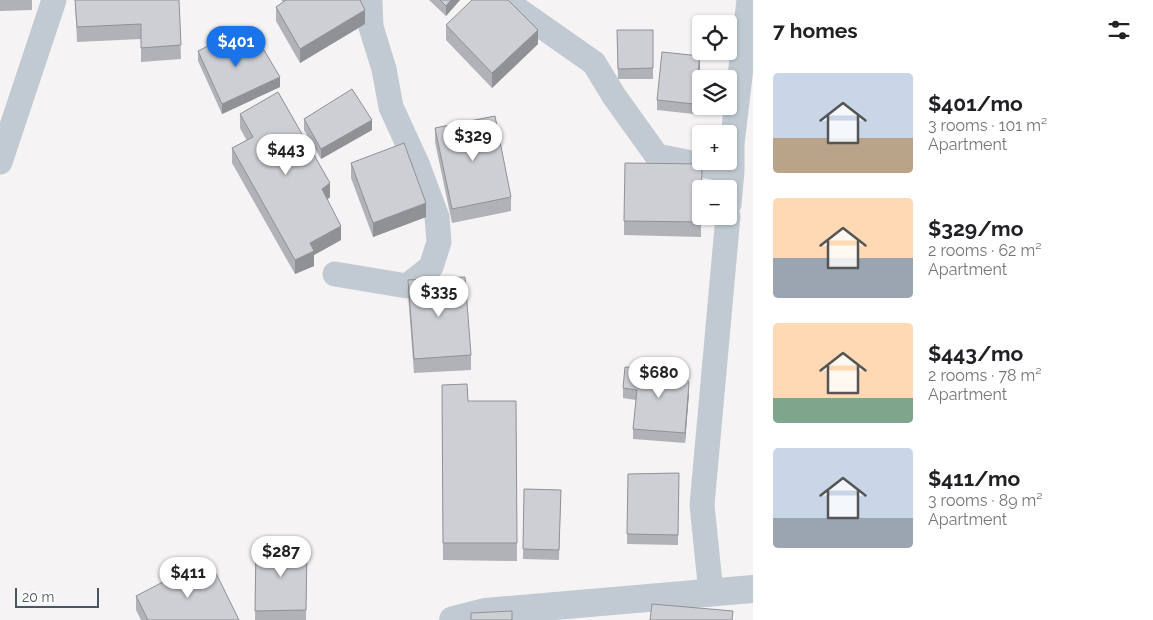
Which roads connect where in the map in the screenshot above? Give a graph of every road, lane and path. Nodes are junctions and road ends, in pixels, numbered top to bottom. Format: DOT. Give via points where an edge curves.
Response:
graph roads {
  1 [pos="54,0"];
  2 [pos="370,0"];
  3 [pos="504,0"];
  4 [pos="749,0"];
  5 [pos="0,162"];
  6 [pos="732,171"];
  7 [pos="731,180"];
  8 [pos="727,225"];
  9 [pos="334,274"];
  10 [pos="753,589"];
  11 [pos="711,592"];
  12 [pos="453,620"];
  1 -- 5 [label="street"];
  2 -- 9 [label="street" via="371,27 391,107 437,217 439,242 431,267 407,286"];
  3 -- 6 [label="street" via="594,63 656,156"];
  4 -- 6 [label="street" via="732,144"];
  6 -- 7 [label="street"];
  8 -- 11 [label="street" via="702,505"];
  10 -- 11 [label="street"];
  11 -- 12 [label="street" via="485,612"];
}
